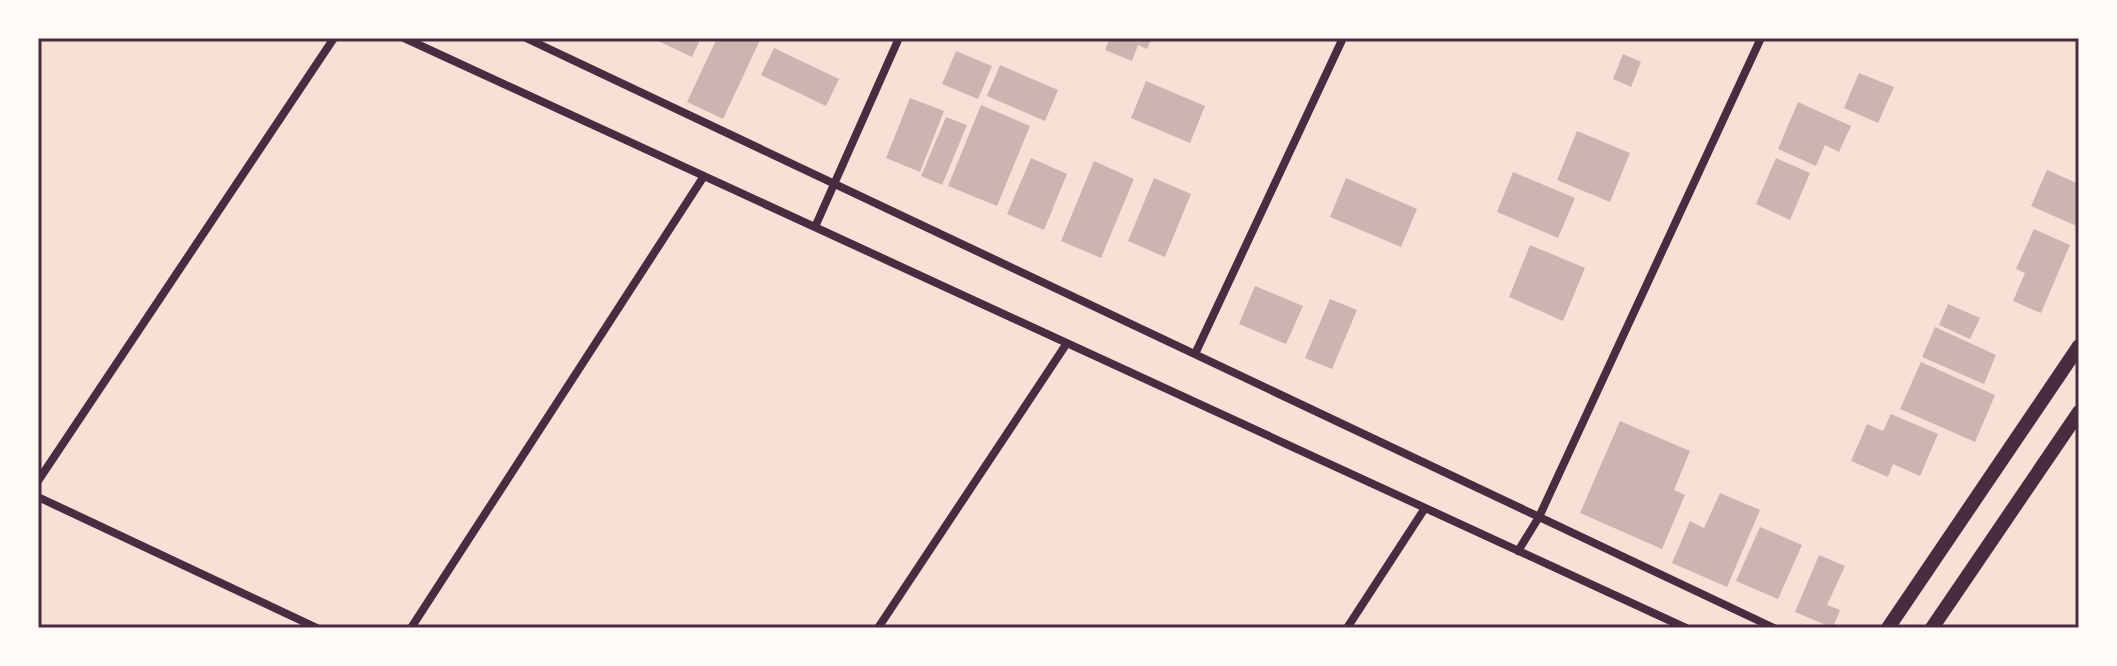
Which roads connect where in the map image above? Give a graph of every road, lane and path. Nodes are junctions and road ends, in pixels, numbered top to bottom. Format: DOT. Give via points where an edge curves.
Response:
graph roads {
  1 [pos="334,38"];
  2 [pos="404,38"];
  3 [pos="526,38"];
  4 [pos="899,38"];
  5 [pos="1343,38"];
  6 [pos="1761,38"];
  7 [pos="704,176"];
  8 [pos="834,184"];
  9 [pos="815,227"];
  10 [pos="1067,343"];
  11 [pos="2079,346"];
  12 [pos="1195,354"];
  13 [pos="2079,412"];
  14 [pos="38,481"];
  15 [pos="38,497"];
  16 [pos="1425,508"];
  17 [pos="1539,517"];
  18 [pos="1518,551"];
  19 [pos="317,628"];
  20 [pos="411,628"];
  21 [pos="878,628"];
  22 [pos="1347,628"];
  23 [pos="1686,628"];
  24 [pos="1774,628"];
  25 [pos="1888,628"];
  26 [pos="1932,628"];
  1 -- 14 [label="street"];
  2 -- 7 [label="street"];
  3 -- 8 [label="street"];
  4 -- 8 [label="street"];
  5 -- 12 [label="street"];
  6 -- 17 [label="street"];
  7 -- 9 [label="street"];
  7 -- 20 [label="street"];
  8 -- 9 [label="street"];
  8 -- 12 [label="street"];
  9 -- 10 [label="street"];
  10 -- 16 [label="street"];
  10 -- 21 [label="street"];
  11 -- 25 [label="street"];
  12 -- 17 [label="street"];
  13 -- 26 [label="street"];
  15 -- 19 [label="street"];
  16 -- 18 [label="street"];
  16 -- 22 [label="street"];
  17 -- 18 [label="street"];
  17 -- 24 [label="street"];
  18 -- 23 [label="street"];
}
